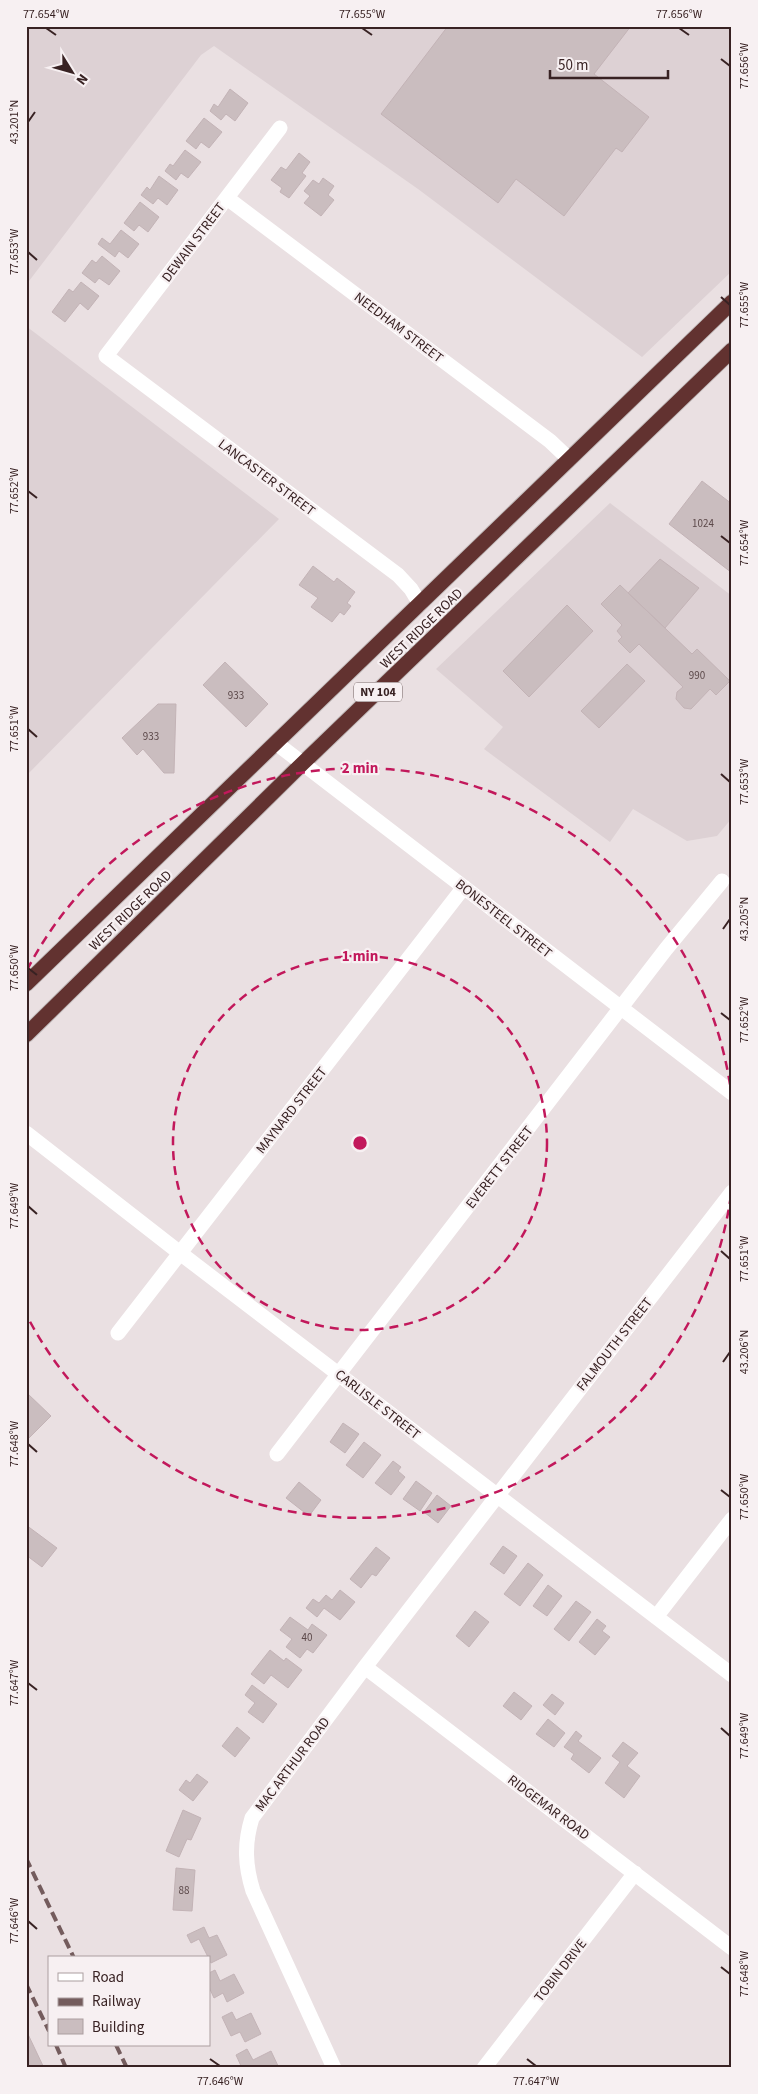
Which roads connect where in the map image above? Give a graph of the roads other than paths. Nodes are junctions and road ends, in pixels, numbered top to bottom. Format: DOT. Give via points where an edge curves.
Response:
graph roads {
  1 [pos="280,128"];
  2 [pos="227,198"];
  3 [pos="732,302"];
  4 [pos="732,350"];
  5 [pos="106,356"];
  6 [pos="569,459"];
  7 [pos="420,604"];
  8 [pos="276,743"];
  9 [pos="303,763"];
  10 [pos="722,881"];
  11 [pos="464,887"];
  12 [pos="26,984"];
  13 [pos="621,1008"];
  14 [pos="26,1035"];
  15 [pos="732,1093"];
  16 [pos="26,1133"];
  17 [pos="732,1192"];
  18 [pos="180,1254"];
  19 [pos="118,1333"];
  20 [pos="339,1374"];
  21 [pos="277,1454"];
  22 [pos="497,1496"];
  23 [pos="732,1519"];
  24 [pos="656,1617"];
  25 [pos="365,1667"];
  26 [pos="732,1674"];
  27 [pos="635,1873"];
  28 [pos="732,1948"];
  29 [pos="334,2068"];
  30 [pos="484,2068"];
  1 -- 2 [label="street, DEWAIN STREET"];
  2 -- 5 [label="street, DEWAIN STREET"];
  2 -- 6 [label="street, NEEDHAM STREET" via="542,435"];
  3 -- 6 [label="highway, WEST RIDGE ROAD / NY 104"];
  4 -- 9 [label="highway, WEST RIDGE ROAD / NY 104"];
  5 -- 7 [label="street, LANCASTER STREET" via="398,575"];
  6 -- 7 [label="highway, WEST RIDGE ROAD / NY 104"];
  7 -- 8 [label="highway, WEST RIDGE ROAD / NY 104"];
  8 -- 9 [label="street, BONESTEEL STREET"];
  8 -- 12 [label="highway, WEST RIDGE ROAD / NY 104"];
  9 -- 11 [label="street, BONESTEEL STREET"];
  9 -- 14 [label="highway, WEST RIDGE ROAD / NY 104"];
  10 -- 13 [label="street, EVERETT STREET"];
  11 -- 13 [label="street, BONESTEEL STREET"];
  11 -- 18 [label="street, MAYNARD STREET"];
  13 -- 15 [label="street, BONESTEEL STREET"];
  13 -- 20 [label="street, EVERETT STREET"];
  16 -- 18 [label="street, CARLISLE STREET"];
  17 -- 22 [label="street, FALMOUTH STREET"];
  18 -- 19 [label="street, MAYNARD STREET"];
  18 -- 20 [label="street, CARLISLE STREET"];
  20 -- 21 [label="street, EVERETT STREET"];
  20 -- 22 [label="street, CARLISLE STREET"];
  22 -- 24 [label="street, CARLISLE STREET"];
  22 -- 25 [label="street, MAC ARTHUR ROAD"];
  23 -- 24 [label="street"];
  24 -- 26 [label="street, CARLISLE STREET"];
  25 -- 27 [label="street, RIDGEMAR ROAD"];
  25 -- 29 [label="street, MAC ARTHUR ROAD" via="252,1818 245,1853 253,1891"];
  27 -- 28 [label="street, RIDGEMAR ROAD"];
  27 -- 30 [label="street, TOBIN DRIVE"];
}
